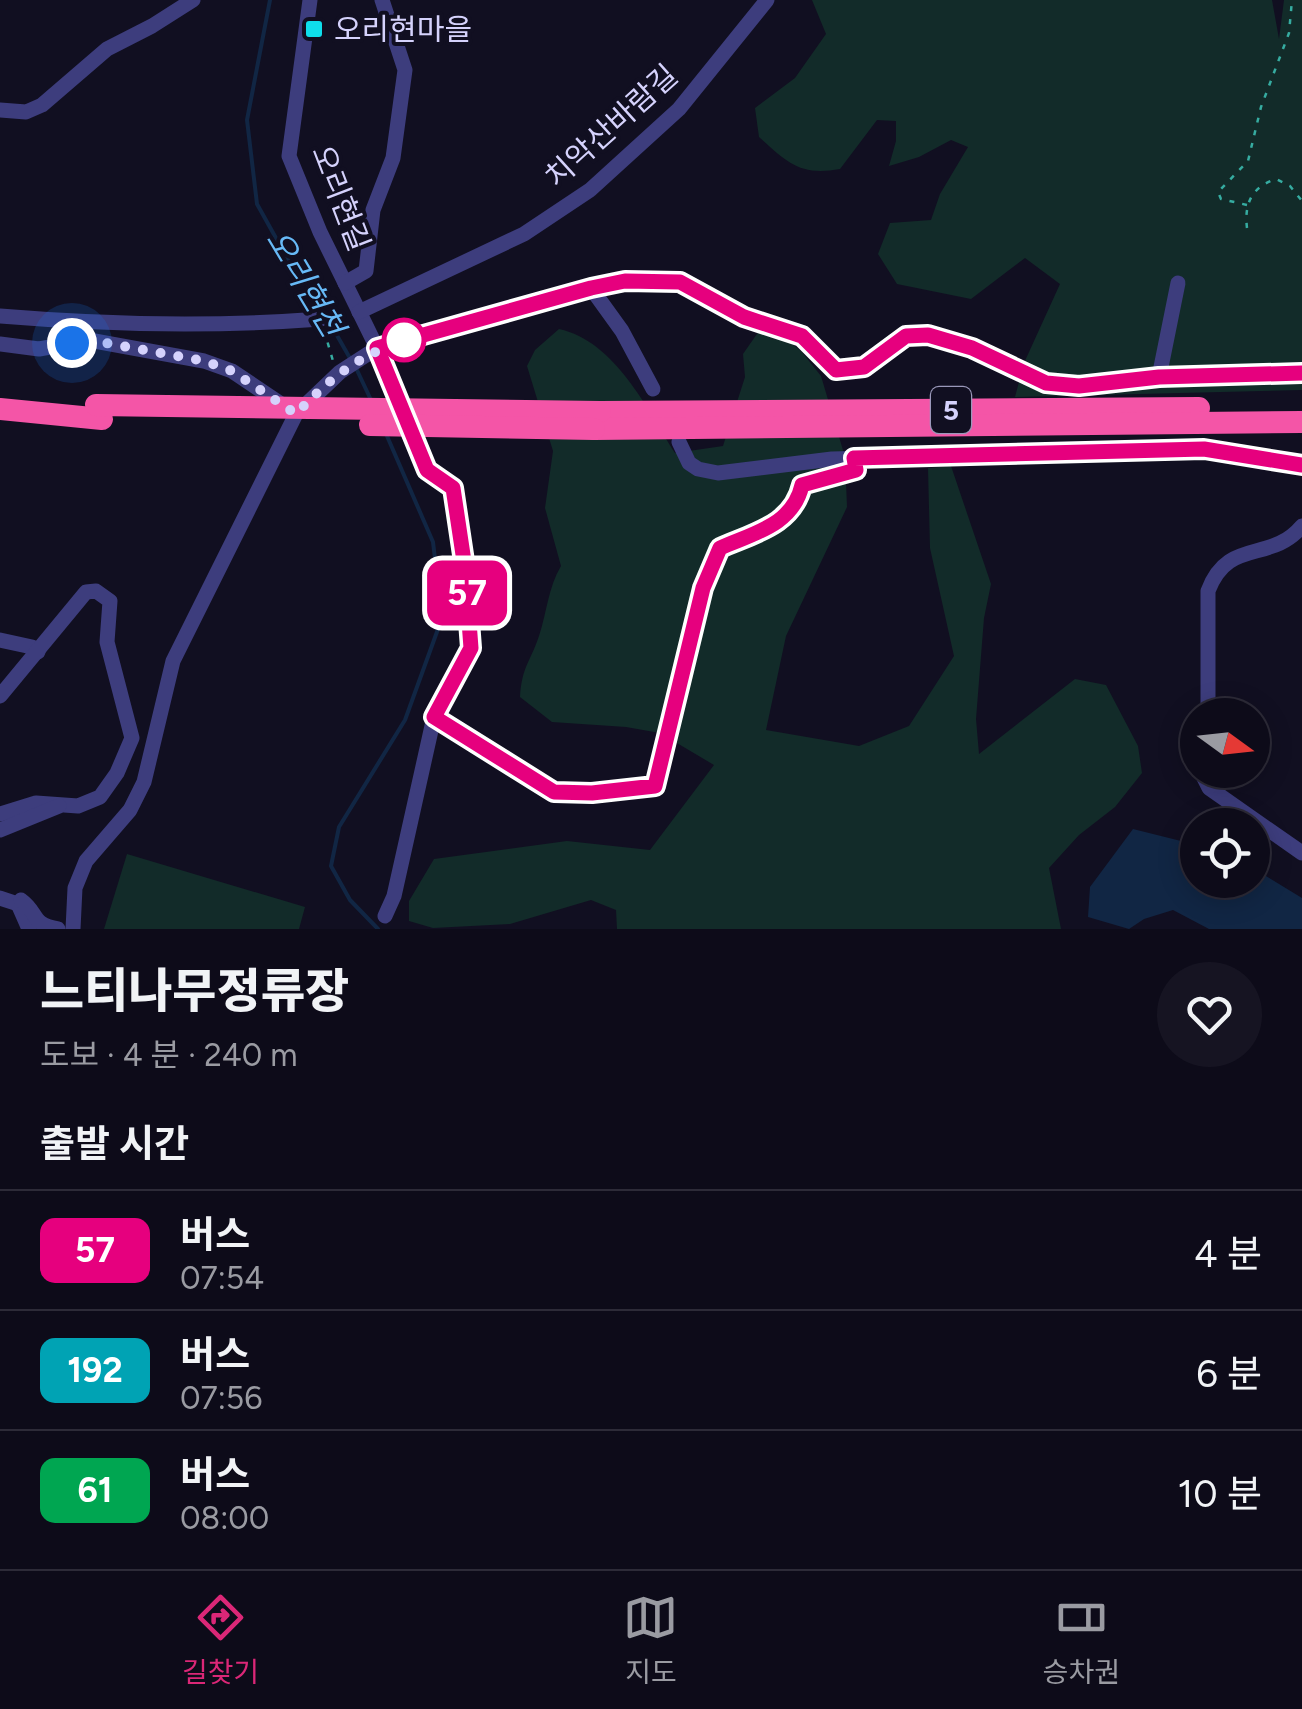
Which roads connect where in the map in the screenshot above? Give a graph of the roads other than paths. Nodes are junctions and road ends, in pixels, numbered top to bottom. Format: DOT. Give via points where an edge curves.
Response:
graph roads {
  1 [pos="194,0"];
  2 [pos="310,0"];
  3 [pos="382,0"];
  4 [pos="767,0"];
  5 [pos="0,110"];
  6 [pos="345,283"];
  7 [pos="1178,283"];
  8 [pos="591,288"];
  9 [pos="359,312"];
  10 [pos="0,316"];
  11 [pos="321,319"];
  12 [pos="0,344"];
  13 [pos="371,352"];
  14 [pos="1302,373"];
  15 [pos="1159,377"];
  16 [pos="654,389"];
  17 [pos="0,394"];
  18 [pos="1302,407"];
  19 [pos="0,410"];
  20 [pos="99,412"];
  21 [pos="296,414"];
  22 [pos="597,421"];
  23 [pos="1302,422"];
  24 [pos="679,442"];
  25 [pos="854,458"];
  26 [pos="1302,465"];
  27 [pos="1302,526"];
  28 [pos="0,640"];
  29 [pos="38,652"];
  30 [pos="0,696"];
  31 [pos="1208,698"];
  32 [pos="434,717"];
  33 [pos="132,738"];
  34 [pos="153,743"];
  35 [pos="1209,788"];
  36 [pos="62,805"];
  37 [pos="0,814"];
  38 [pos="0,830"];
  39 [pos="1302,853"];
  40 [pos="0,898"];
  41 [pos="21,900"];
  42 [pos="385,916"];
  43 [pos="29,929"];
  44 [pos="58,929"];
  45 [pos="73,929"];
  1 -- 5 [label="street" via="107,48 42,105 26,112"];
  2 -- 6 [label="street, 오리현길" via="289,156"];
  3 -- 6 [label="street" via="405,70 394,158 373,210 366,271"];
  4 -- 9 [label="street, 치악산바람길" via="679,109 590,190 524,234"];
  6 -- 9 [label="street, 오리현길"];
  7 -- 15 [label="street"];
  8 -- 13 [label="street"];
  8 -- 15 [label="street" via="680,282 744,317 802,336 836,370 864,367 906,336 928,335 1046,383"];
  8 -- 16 [label="street"];
  9 -- 13 [label="street, 오리현길"];
  10 -- 11 [label="street" via="102,324"];
  12 -- 21 [label="street" via="39,348 89,340 204,361 232,371"];
  13 -- 21 [label="street"];
  13 -- 32 [label="street, 오리현길" via="427,470 453,488 471,648"];
  14 -- 15 [label="street"];
  17 -- 20 [label="highway, 5"];
  18 -- 22 [label="highway, 5"];
  19 -- 20 [label="highway, 5"];
  20 -- 22 [label="highway, 5, bridge"];
  21 -- 34 [label="street" via="173,661"];
  22 -- 23 [label="highway, 5"];
  24 -- 25 [label="street" via="689,463 718,473"];
  25 -- 26 [label="street" via="1204,449"];
  25 -- 32 [label="street" via="856,470 802,485 785,519 720,548 703,588 655,786 554,792"];
  27 -- 31 [label="street" via="1272,548 1232,557 1214,574 1208,591"];
  28 -- 29 [label="street"];
  29 -- 30 [label="street"];
  29 -- 33 [label="street" via="86,592 104,595 110,602 107,642"];
  32 -- 42 [label="street, 오리현길"];
  33 -- 34 [label="street"];
  33 -- 36 [label="street" via="100,797"];
  34 -- 45 [label="street" via="130,810 86,861 75,888"];
  35 -- 39 [label="street"];
  36 -- 37 [label="street" via="36,803"];
  36 -- 38 [label="street"];
  40 -- 43 [label="street" via="18,904"];
  41 -- 44 [label="street" via="42,926"];
}
